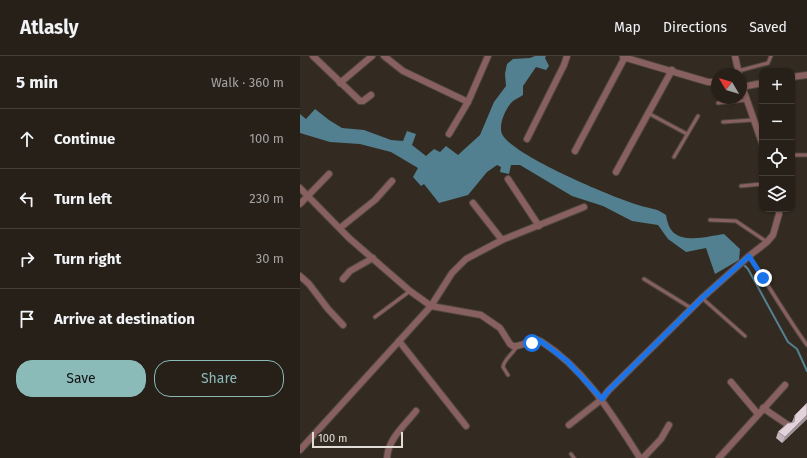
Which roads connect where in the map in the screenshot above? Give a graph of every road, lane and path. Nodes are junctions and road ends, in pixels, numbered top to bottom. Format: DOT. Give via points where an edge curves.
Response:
graph roads {
  1 [pos="312,56"];
  2 [pos="372,56"];
  3 [pos="384,56"];
  4 [pos="488,56"];
  5 [pos="567,56"];
  6 [pos="735,56"];
  7 [pos="771,56"];
  8 [pos="623,57"];
  9 [pos="738,68"];
  10 [pos="672,70"];
  11 [pos="747,70"];
  12 [pos="807,75"];
  13 [pos="795,77"];
  14 [pos="711,82"];
  15 [pos="340,83"];
  16 [pos="759,83"];
  17 [pos="747,84"];
  18 [pos="371,95"];
  19 [pos="747,100"];
  20 [pos="468,102"];
  21 [pos="648,113"];
  22 [pos="698,116"];
  23 [pos="754,120"];
  24 [pos="723,122"];
  25 [pos="449,134"];
  26 [pos="687,134"];
  27 [pos="528,138"];
  28 [pos="761,140"];
  29 [pos="575,152"];
  30 [pos="795,155"];
  31 [pos="807,155"];
  32 [pos="674,157"];
  33 [pos="616,172"];
  34 [pos="328,174"];
  35 [pos="508,179"];
  36 [pos="392,182"];
  37 [pos="759,184"];
  38 [pos="741,186"];
  39 [pos="300,188"];
  40 [pos="308,195"];
  41 [pos="473,203"];
  42 [pos="300,204"];
  43 [pos="584,207"];
  44 [pos="779,212"];
  45 [pos="710,220"];
  46 [pos="539,226"];
  47 [pos="340,228"];
  48 [pos="502,240"];
  49 [pos="767,242"];
  50 [pos="749,256"];
  51 [pos="373,258"];
  52 [pos="300,276"];
  53 [pos="343,279"];
  54 [pos="644,279"];
  55 [pos="410,291"];
  56 [pos="702,298"];
  57 [pos="431,306"];
  58 [pos="691,308"];
  59 [pos="375,317"];
  60 [pos="343,325"];
  61 [pos="745,336"];
  62 [pos="399,341"];
  63 [pos="807,345"];
  64 [pos="517,346"];
  65 [pos="508,375"];
  66 [pos="731,382"];
  67 [pos="785,385"];
  68 [pos="602,399"];
  69 [pos="763,408"];
  70 [pos="416,411"];
  71 [pos="758,414"];
  72 [pos="569,424"];
  73 [pos="788,425"];
  74 [pos="466,426"];
  75 [pos="669,426"];
  76 [pos="300,450"];
  77 [pos="571,454"];
  78 [pos="387,458"];
  79 [pos="574,458"];
  80 [pos="642,458"];
  81 [pos="719,458"];
  1 -- 15 [label="street"];
  2 -- 15 [label="street"];
  3 -- 20 [label="street" via="403,71"];
  4 -- 20 [label="street"];
  5 -- 27 [label="street"];
  6 -- 9 [label="street"];
  7 -- 11 [label="lane" via="768,63"];
  8 -- 10 [label="street"];
  8 -- 29 [label="street"];
  10 -- 14 [label="street"];
  10 -- 21 [label="street"];
  12 -- 13 [label="street"];
  15 -- 18 [label="street" via="360,100 363,101"];
  16 -- 17 [label="street"];
  19 -- 23 [label="street"];
  20 -- 25 [label="street"];
  21 -- 26 [label="lane"];
  21 -- 33 [label="street"];
  22 -- 26 [label="lane"];
  23 -- 24 [label="lane"];
  23 -- 28 [label="street"];
  26 -- 32 [label="lane"];
  30 -- 31 [label="lane"];
  34 -- 40 [label="street"];
  35 -- 46 [label="street"];
  36 -- 47 [label="street" via="375,200"];
  37 -- 38 [label="lane"];
  39 -- 40 [label="street"];
  40 -- 42 [label="street"];
  40 -- 47 [label="street"];
  41 -- 48 [label="street"];
  43 -- 46 [label="street"];
  44 -- 49 [label="street" via="773,235"];
  45 -- 49 [label="lane" via="736,221"];
  46 -- 48 [label="street"];
  47 -- 51 [label="street"];
  48 -- 57 [label="street" via="466,259 452,273"];
  49 -- 50 [label="street"];
  50 -- 56 [label="street"];
  50 -- 63 [label="lane"];
  51 -- 53 [label="street" via="350,271"];
  51 -- 55 [label="street"];
  52 -- 60 [label="street"];
  54 -- 58 [label="lane"];
  55 -- 57 [label="street"];
  55 -- 59 [label="lane"];
  56 -- 58 [label="street"];
  56 -- 61 [label="lane"];
  57 -- 62 [label="street"];
  57 -- 64 [label="street" via="481,315 500,328 510,344"];
  58 -- 68 [label="street"];
  62 -- 74 [label="street"];
  62 -- 76 [label="street"];
  64 -- 65 [label="lane" via="503,367"];
  64 -- 68 [label="street" via="538,340 542,342 567,361"];
  66 -- 71 [label="street"];
  67 -- 69 [label="street"];
  68 -- 72 [label="street"];
  68 -- 80 [label="street"];
  69 -- 71 [label="street"];
  69 -- 73 [label="street"];
  70 -- 78 [label="street" via="393,439 388,448"];
  71 -- 81 [label="street"];
  75 -- 80 [label="street"];
  77 -- 79 [label="lane"];
}
